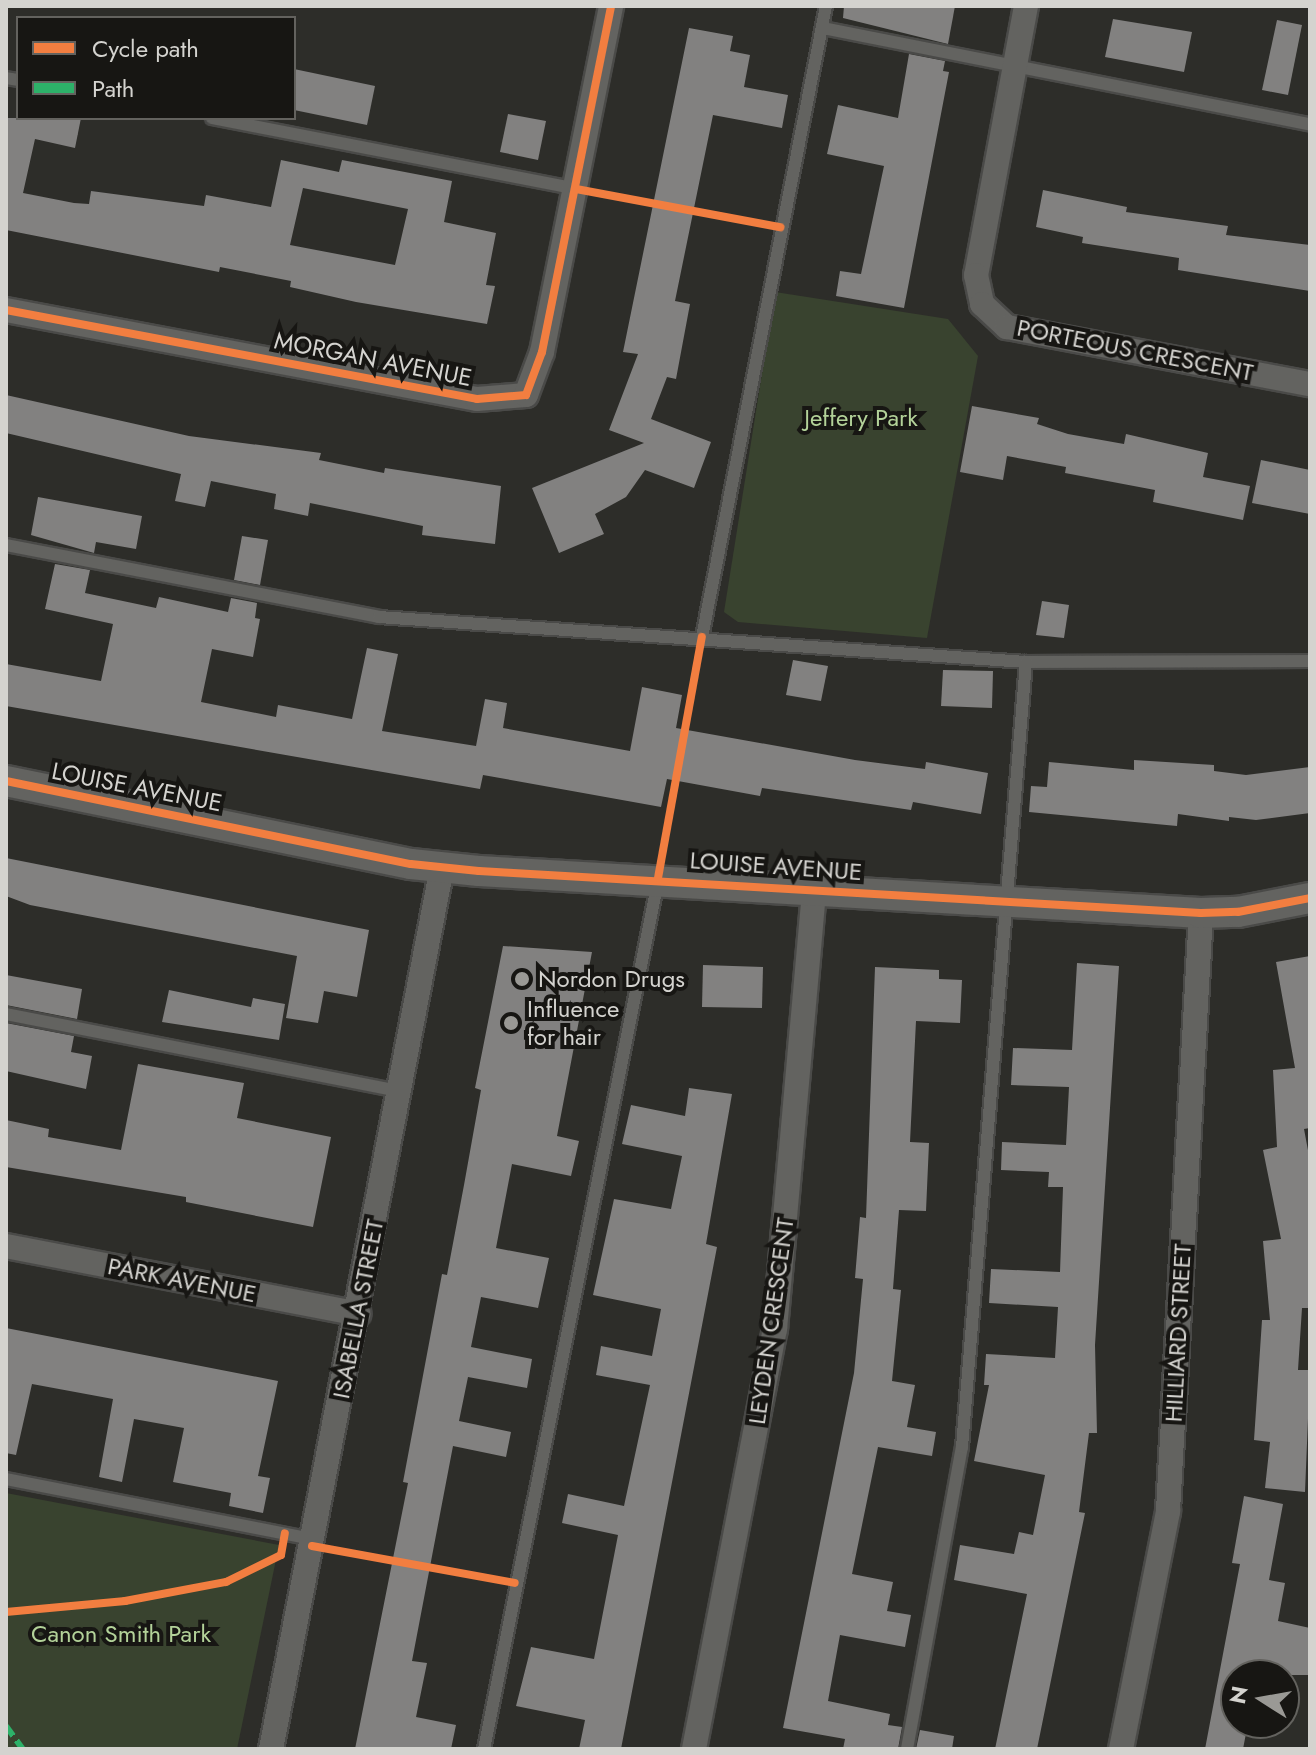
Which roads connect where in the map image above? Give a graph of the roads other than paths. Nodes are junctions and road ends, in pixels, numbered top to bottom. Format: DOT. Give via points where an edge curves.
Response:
graph roads {
  1 [pos="611,6"];
  2 [pos="826,6"];
  3 [pos="1026,6"];
  4 [pos="823,28"];
  5 [pos="1014,64"];
  6 [pos="222,120"];
  7 [pos="1310,124"];
  8 [pos="576,189"];
  9 [pos="6,310"];
  10 [pos="1310,384"];
  11 [pos="6,545"];
  12 [pos="702,637"];
  13 [pos="1310,661"];
  14 [pos="1026,662"];
  15 [pos="6,781"];
  16 [pos="442,868"];
  17 [pos="658,878"];
  18 [pos="814,888"];
  19 [pos="1310,898"];
  20 [pos="1005,902"];
  21 [pos="1201,913"];
  22 [pos="6,1014"];
  23 [pos="399,1091"];
  24 [pos="6,1246"];
  25 [pos="358,1314"];
  26 [pos="6,1479"];
  27 [pos="313,1539"];
  28 [pos="271,1749"];
  29 [pos="484,1749"];
  30 [pos="694,1749"];
  31 [pos="907,1749"];
  32 [pos="1121,1749"];
  1 -- 8 [label="street"];
  2 -- 4 [label="lane"];
  3 -- 5 [label="street, PORTEOUS CRESCENT"];
  4 -- 5 [label="lane"];
  4 -- 12 [label="lane"];
  5 -- 7 [label="lane"];
  5 -- 10 [label="street, PORTEOUS CRESCENT" via="976,275 982,304 1007,327"];
  6 -- 8 [label="lane"];
  8 -- 9 [label="street, MORGAN AVENUE" via="542,352 526,395 477,399"];
  11 -- 12 [label="lane" via="379,617"];
  12 -- 14 [label="lane"];
  13 -- 14 [label="lane"];
  14 -- 20 [label="lane"];
  15 -- 16 [label="street, LOUISE AVENUE"];
  16 -- 17 [label="street, LOUISE AVENUE"];
  16 -- 23 [label="street, ISABELLA STREET"];
  17 -- 18 [label="street, LOUISE AVENUE"];
  17 -- 29 [label="lane"];
  18 -- 20 [label="street, LOUISE AVENUE"];
  18 -- 30 [label="street, LEYDEN CRESCENT" via="775,1329"];
  19 -- 21 [label="street, LOUISE AVENUE" via="1238,912"];
  20 -- 21 [label="street, LOUISE AVENUE"];
  20 -- 31 [label="lane" via="962,1447"];
  21 -- 32 [label="street, HILLIARD STREET" via="1168,1511"];
  22 -- 23 [label="lane"];
  23 -- 25 [label="street, ISABELLA STREET"];
  24 -- 25 [label="street, PARK AVENUE"];
  25 -- 27 [label="street, ISABELLA STREET"];
  26 -- 27 [label="lane"];
  27 -- 28 [label="street, ISABELLA STREET"];
}
